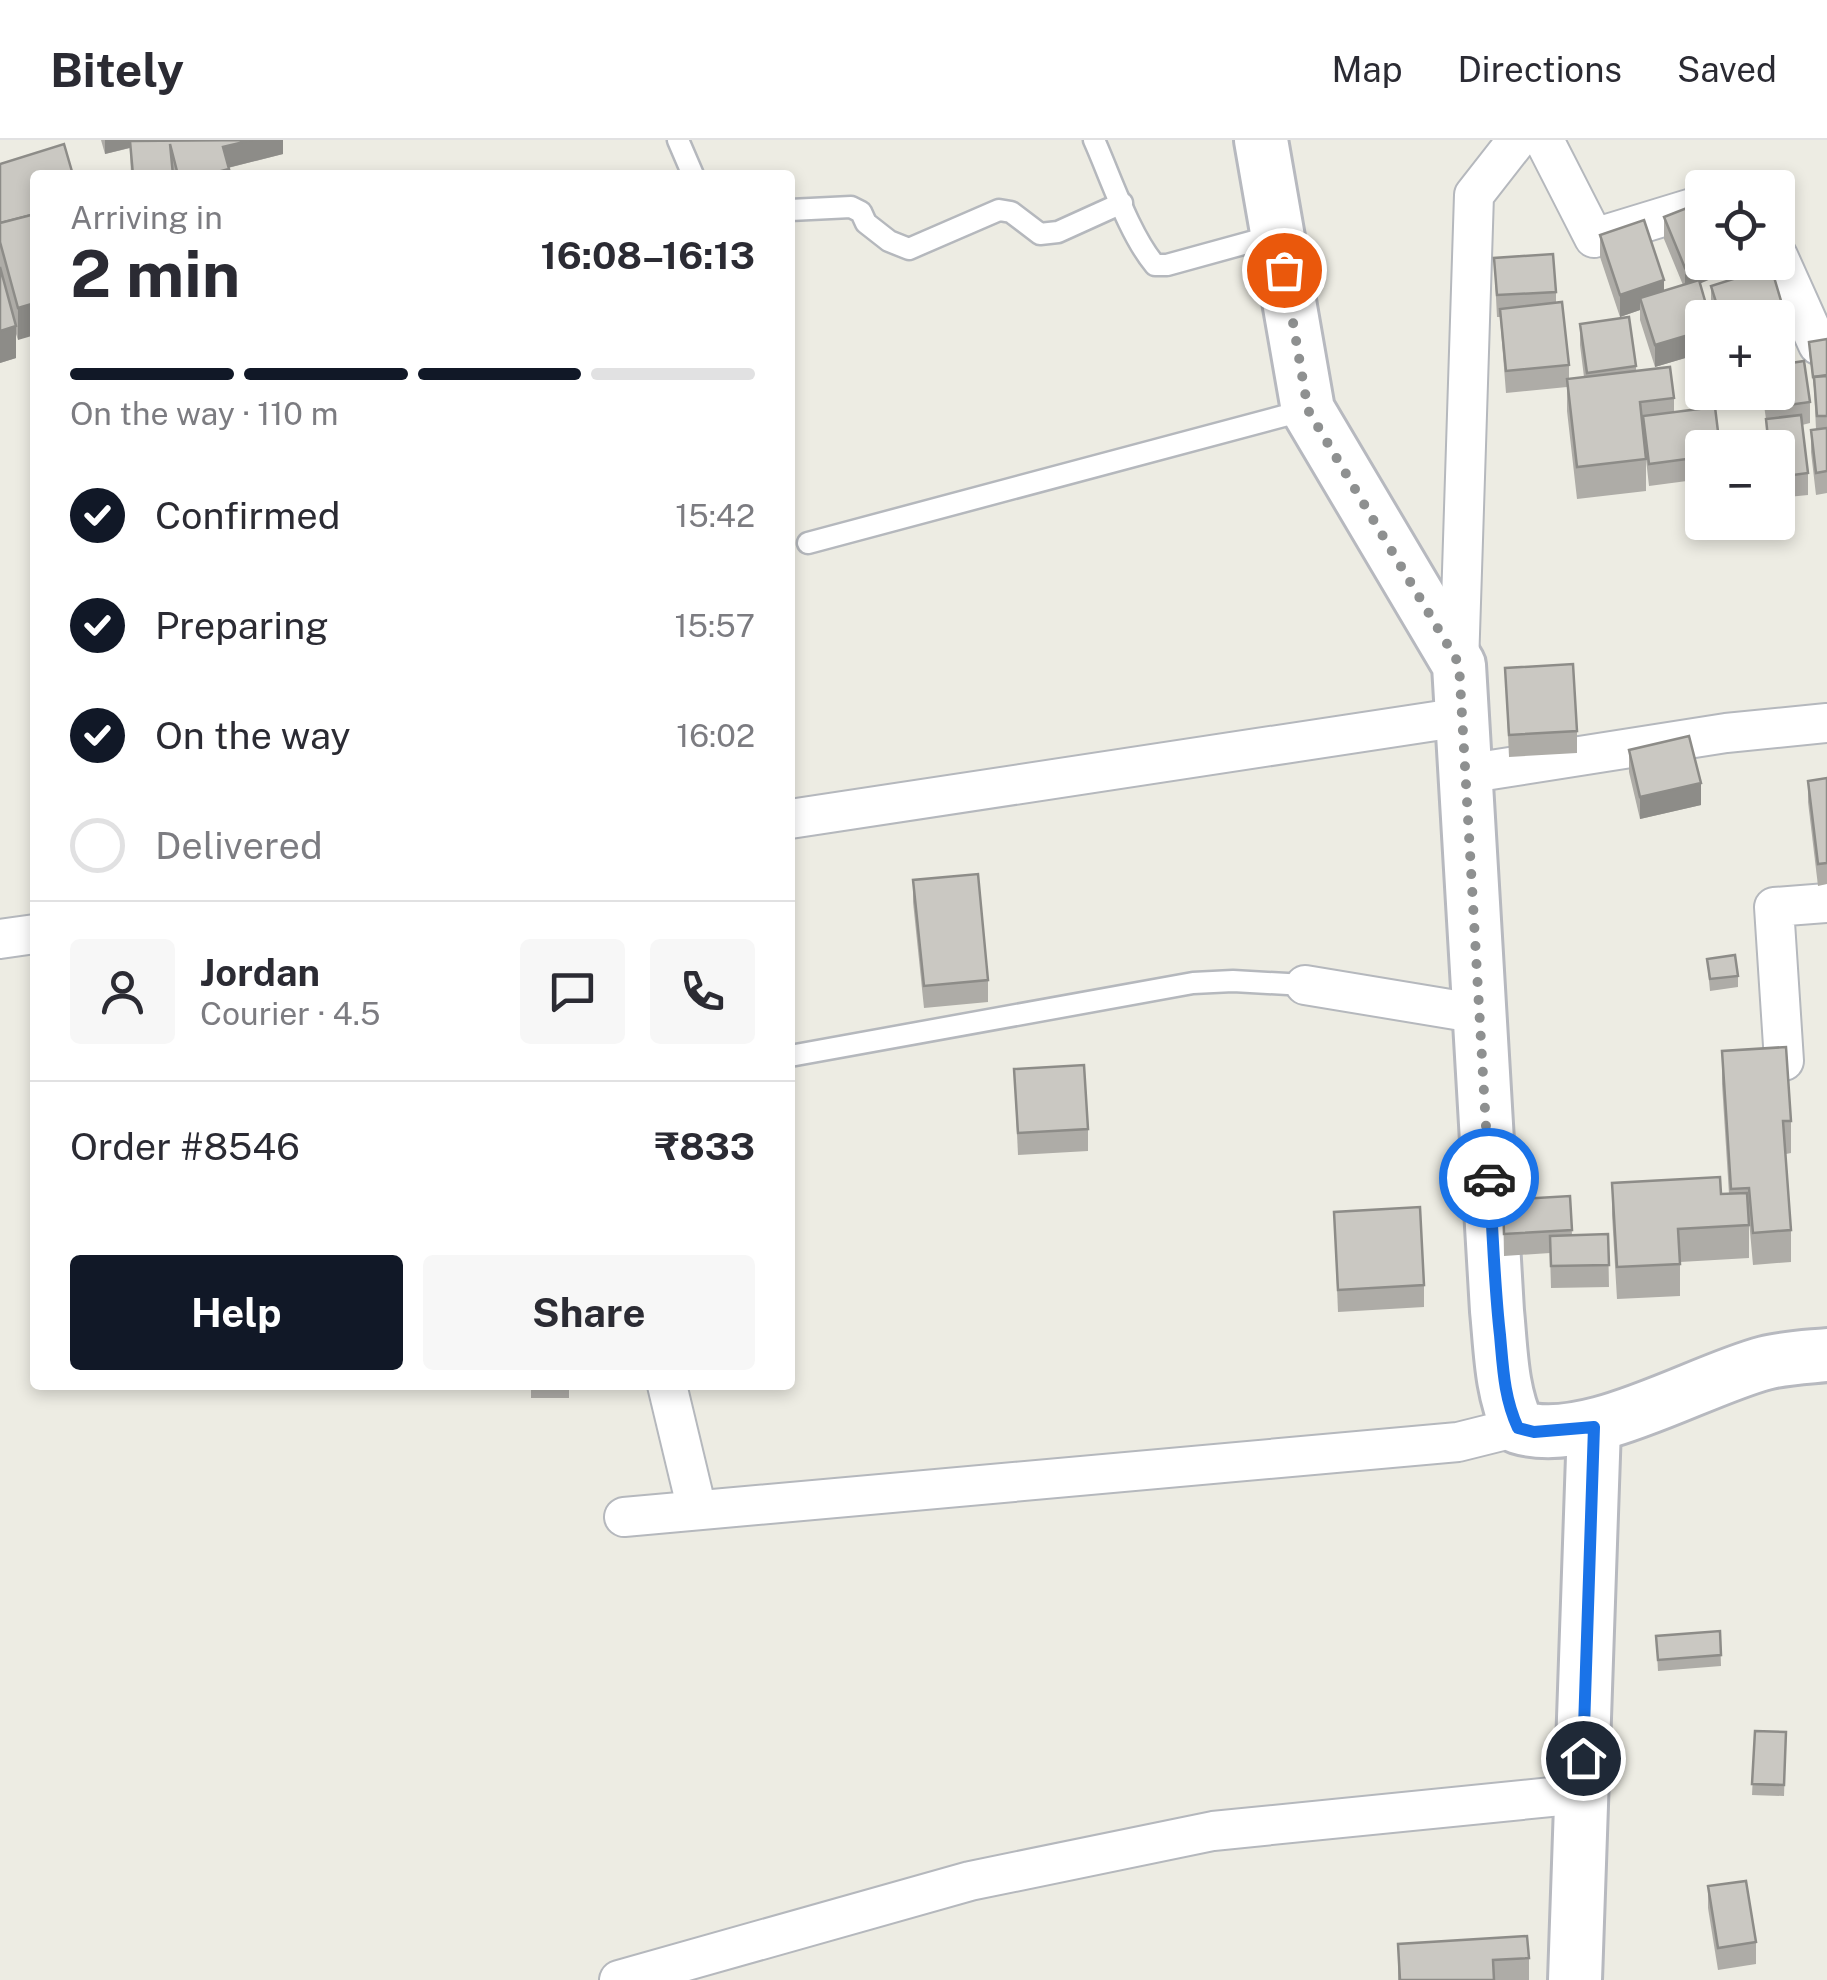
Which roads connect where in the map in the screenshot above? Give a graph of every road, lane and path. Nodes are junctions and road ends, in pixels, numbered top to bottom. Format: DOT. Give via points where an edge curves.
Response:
graph roads {
  1 [pos="678,140"];
  2 [pos="1094,140"];
  3 [pos="1261,140"];
  4 [pos="1517,140"];
  5 [pos="1544,140"];
  6 [pos="691,170"];
  7 [pos="1122,203"];
  8 [pos="795,210"];
  9 [pos="1685,210"];
  10 [pos="1278,234"];
  11 [pos="1789,280"];
  12 [pos="1827,345"];
  13 [pos="1308,410"];
  14 [pos="808,544"];
  15 [pos="1459,664"];
  16 [pos="1462,717"];
  17 [pos="1827,723"];
  18 [pos="1465,774"];
  19 [pos="795,817"];
  20 [pos="1827,903"];
  21 [pos="30,935"];
  22 [pos="0,939"];
  23 [pos="1305,985"];
  24 [pos="1480,1014"];
  25 [pos="795,1055"];
  26 [pos="1784,1062"];
  27 [pos="1827,1355"];
  28 [pos="668,1390"];
  29 [pos="1594,1427"];
  30 [pos="1518,1428"];
  31 [pos="697,1510"];
  32 [pos="624,1517"];
  33 [pos="1582,1794"];
  34 [pos="619,1980"];
  35 [pos="1575,1980"];
  1 -- 6 [label="lane"];
  2 -- 7 [label="lane"];
  3 -- 10 [label="street"];
  4 -- 15 [label="street" via="1474,195"];
  5 -- 9 [label="street" via="1594,238"];
  7 -- 8 [label="lane" via="1040,234 999,210 909,249 889,242 851,206"];
  7 -- 10 [label="lane" via="1155,265"];
  10 -- 13 [label="street"];
  11 -- 12 [label="street" via="1818,345"];
  13 -- 14 [label="lane"];
  13 -- 15 [label="street"];
  15 -- 16 [label="street"];
  16 -- 18 [label="street"];
  16 -- 19 [label="street"];
  17 -- 18 [label="street"];
  18 -- 24 [label="street"];
  20 -- 26 [label="street" via="1774,907"];
  21 -- 22 [label="street"];
  23 -- 24 [label="street"];
  23 -- 25 [label="lane" via="1193,984"];
  24 -- 30 [label="street" via="1497,1311 1505,1394"];
  27 -- 29 [label="street" via="1766,1362"];
  28 -- 31 [label="street"];
  29 -- 30 [label="street"];
  29 -- 33 [label="street"];
  30 -- 31 [label="street" via="1458,1442"];
  31 -- 32 [label="street"];
  33 -- 34 [label="street" via="1213,1831 970,1882"];
  33 -- 35 [label="street"];
}
